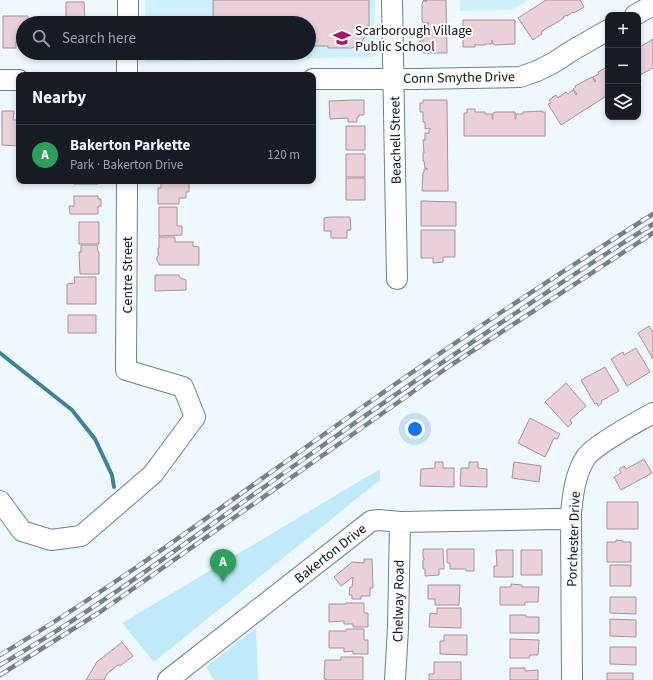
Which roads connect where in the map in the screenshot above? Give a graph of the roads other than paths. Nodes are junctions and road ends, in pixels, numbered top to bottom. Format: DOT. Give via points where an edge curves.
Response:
graph roads {
  1 [pos="128,0"];
  2 [pos="392,0"];
  3 [pos="653,4"];
  4 [pos="640,12"];
  5 [pos="128,16"];
  6 [pos="605,32"];
  7 [pos="127,60"];
  8 [pos="127,72"];
  9 [pos="394,78"];
  10 [pos="316,79"];
  11 [pos="0,80"];
  12 [pos="16,80"];
  13 [pos="127,184"];
  14 [pos="397,279"];
  15 [pos="653,413"];
  16 [pos="0,501"];
  17 [pos="571,520"];
  18 [pos="400,522"];
  19 [pos="168,680"];
  20 [pos="395,680"];
  21 [pos="572,680"];
  1 -- 5 [label="street"];
  2 -- 9 [label="street, Beachell Street"];
  3 -- 4 [label="street"];
  6 -- 9 [label="street, Conn Smythe Drive" via="554,63 520,77"];
  7 -- 8 [label="street"];
  9 -- 10 [label="street, Conn Smythe Drive"];
  9 -- 14 [label="street, Beachell Street"];
  11 -- 12 [label="street"];
  13 -- 16 [label="street, Centre Street" via="126,370 183,387 196,417 153,474 81,536 51,540 22,531"];
  15 -- 17 [label="street, Porchester Drive" via="611,438 587,457 574,488"];
  17 -- 18 [label="street, Bakerton Drive"];
  17 -- 21 [label="street, Porchester Drive"];
  18 -- 19 [label="street, Bakerton Drive" via="370,521"];
  18 -- 20 [label="street, Chelway Road"];
}
